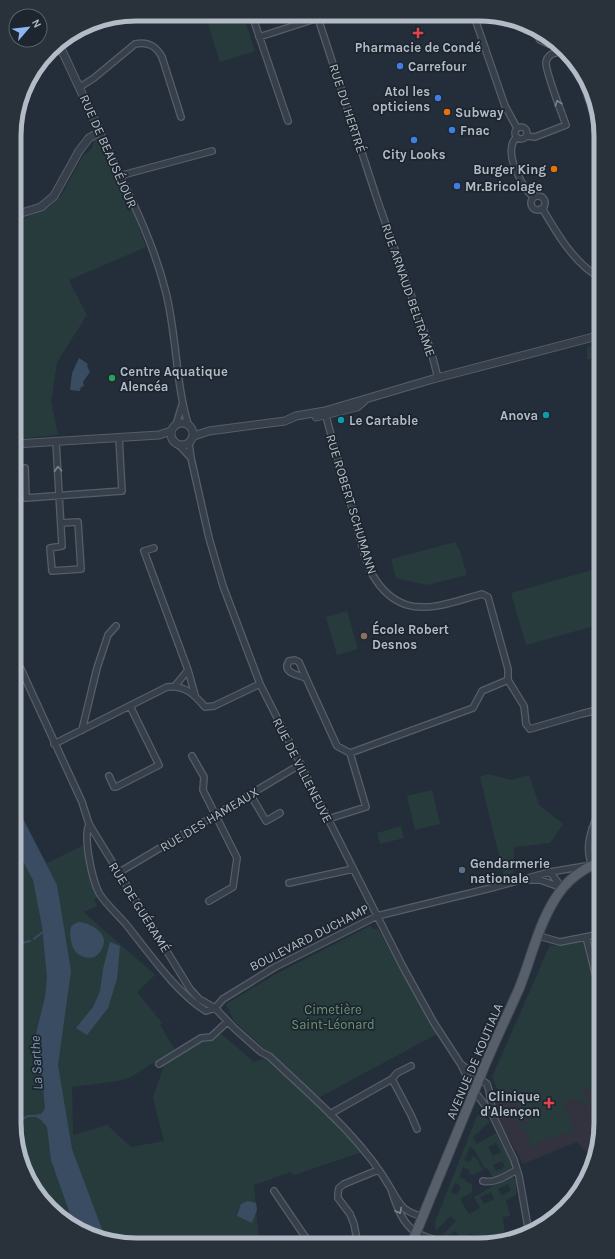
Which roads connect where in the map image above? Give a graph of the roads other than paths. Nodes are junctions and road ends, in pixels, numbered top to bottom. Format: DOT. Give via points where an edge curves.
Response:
graph roads {
  1 [pos="254,21"];
  2 [pos="305,21"];
  3 [pos="318,21"];
  4 [pos="476,21"];
  5 [pos="259,37"];
  6 [pos="539,38"];
  7 [pos="547,43"];
  8 [pos="61,48"];
  9 [pos="559,53"];
  10 [pos="80,87"];
  11 [pos="181,117"];
  12 [pos="288,121"];
  13 [pos="517,128"];
  14 [pos="100,132"];
  15 [pos="526,136"];
  16 [pos="516,138"];
  17 [pos="212,151"];
  18 [pos="119,176"];
  19 [pos="533,198"];
  20 [pos="378,202"];
  21 [pos="542,208"];
  22 [pos="21,213"];
  23 [pos="594,273"];
  24 [pos="594,337"];
  25 [pos="438,378"];
  26 [pos="182,405"];
  27 [pos="325,413"];
  28 [pos="190,426"];
  29 [pos="208,430"];
  30 [pos="173,431"];
  31 [pos="194,436"];
  32 [pos="119,437"];
  33 [pos="56,442"];
  34 [pos="189,443"];
  35 [pos="21,444"];
  36 [pos="178,444"];
  37 [pos="191,458"];
  38 [pos="21,468"];
  39 [pos="59,496"];
  40 [pos="61,522"];
  41 [pos="154,548"];
  42 [pos="116,626"];
  43 [pos="21,670"];
  44 [pos="188,670"];
  45 [pos="306,678"];
  46 [pos="508,680"];
  47 [pos="260,684"];
  48 [pos="175,686"];
  49 [pos="195,695"];
  50 [pos="130,706"];
  51 [pos="594,711"];
  52 [pos="82,730"];
  53 [pos="54,744"];
  54 [pos="350,753"];
  55 [pos="192,756"];
  56 [pos="301,764"];
  57 [pos="109,776"];
  58 [pos="250,794"];
  59 [pos="280,813"];
  60 [pos="215,815"];
  61 [pos="328,819"];
  62 [pos="89,824"];
  63 [pos="594,824"];
  64 [pos="592,829"];
  65 [pos="594,862"];
  66 [pos="594,863"];
  67 [pos="594,864"];
  68 [pos="353,869"];
  69 [pos="550,872"];
  70 [pos="118,873"];
  71 [pos="516,881"];
  72 [pos="289,883"];
  73 [pos="563,888"];
  74 [pos="209,901"];
  75 [pos="377,916"];
  76 [pos="594,935"];
  77 [pos="539,936"];
  78 [pos="586,937"];
  79 [pos="594,968"];
  80 [pos="215,1008"];
  81 [pos="227,1022"];
  82 [pos="460,1063"];
  83 [pos="159,1064"];
  84 [pos="411,1066"];
  85 [pos="480,1078"];
  86 [pos="392,1079"];
  87 [pos="475,1092"];
  88 [pos="330,1114"];
  89 [pos="493,1116"];
  90 [pos="416,1130"];
  91 [pos="378,1170"];
  92 [pos="517,1170"];
  93 [pos="483,1181"];
  94 [pos="391,1189"];
  95 [pos="274,1191"];
  96 [pos="422,1218"];
  97 [pos="528,1227"];
  98 [pos="416,1232"];
  99 [pos="306,1238"];
  100 [pos="356,1238"];
  101 [pos="414,1238"];
  102 [pos="433,1238"];
  1 -- 5 [label="street"];
  2 -- 5 [label="street"];
  3 -- 20 [label="street, RUE DU HERTRÉ"];
  4 -- 13 [label="street" via="504,106"];
  5 -- 12 [label="street"];
  6 -- 7 [label="street"];
  8 -- 10 [label="street, RUE DE BEAUSÉJOUR"];
  15 -- 9 [label="street, one-way" via="535,137 566,125 546,62 552,54"];
  10 -- 11 [label="street" via="135,44 143,42 152,45 162,57"];
  10 -- 14 [label="street, RUE DE BEAUSÉJOUR"];
  13 -- 15 [label="street" via="525,129"];
  13 -- 16 [label="street" via="514,133"];
  14 -- 18 [label="street, RUE DE BEAUSÉJOUR"];
  14 -- 22 [label="street" via="89,138 79,151 54,196 41,207"];
  15 -- 16 [label="street" via="521,140"];
  16 -- 19 [label="street" via="511,147 513,159 520,181"];
  17 -- 18 [label="street"];
  18 -- 26 [label="street, RUE DE BEAUSÉJOUR" via="157,261 166,291"];
  19 -- 21 [label="street" via="532,206 537,210"];
  19 -- 21 [label="street" via="543,198"];
  20 -- 25 [label="street, RUE ARNAUD BELTRAME"];
  21 -- 23 [label="street" via="559,236 586,268"];
  24 -- 25 [label="street"];
  25 -- 27 [label="street"];
  26 -- 28 [label="street"];
  26 -- 30 [label="street"];
  27 -- 29 [label="street"];
  27 -- 46 [label="street, RUE ROBERT SCHUMANN" via="362,546 376,581 384,592 396,601 423,608 486,595 508,669"];
  28 -- 29 [label="street"];
  28 -- 30 [label="street" via="182,422"];
  28 -- 31 [label="street"];
  29 -- 31 [label="street"];
  30 -- 32 [label="street" via="159,435"];
  30 -- 36 [label="street"];
  31 -- 34 [label="street"];
  32 -- 33 [label="street"];
  32 -- 39 [label="street" via="122,491"];
  33 -- 35 [label="street"];
  39 -- 33 [label="street, one-way"];
  34 -- 36 [label="street"];
  34 -- 37 [label="street, RUE DE VILLENEUVE"];
  36 -- 37 [label="street"];
  37 -- 47 [label="street, RUE DE VILLENEUVE" via="223,586"];
  38 -- 39 [label="street" via="25,468 26,498"];
  39 -- 40 [label="street"];
  40 -- 40 [label="street" via="78,522 81,569 52,571 50,548 62,546"];
  41 -- 44 [label="street" via="144,551"];
  42 -- 52 [label="street" via="108,635 97,668"];
  43 -- 53 [label="street, RUE DE GUÉRAMÉ"];
  44 -- 48 [label="street"];
  44 -- 49 [label="street"];
  45 -- 54 [label="street" via="337,746"];
  46 -- 51 [label="street" via="524,706 526,724 530,729"];
  46 -- 54 [label="street" via="482,691 473,708"];
  47 -- 49 [label="street" via="214,706 205,707"];
  47 -- 56 [label="street, RUE DE VILLENEUVE"];
  48 -- 49 [label="street"];
  48 -- 50 [label="street" via="167,687"];
  50 -- 52 [label="street"];
  50 -- 57 [label="street" via="159,765 116,787"];
  52 -- 53 [label="street"];
  53 -- 62 [label="street, RUE DE GUÉRAMÉ" via="82,802"];
  54 -- 61 [label="street" via="366,807"];
  55 -- 60 [label="street" via="204,777 203,790"];
  56 -- 58 [label="street, RUE DES HAMEAUX"];
  56 -- 61 [label="street, RUE DE VILLENEUVE"];
  58 -- 59 [label="street" via="266,821"];
  58 -- 60 [label="street, RUE DES HAMEAUX"];
  60 -- 70 [label="street, RUE DES HAMEAUX"];
  60 -- 74 [label="street" via="237,858 233,887"];
  61 -- 68 [label="street, RUE DE VILLENEUVE"];
  62 -- 70 [label="street, RUE DE GUÉRAMÉ"];
  62 -- 80 [label="street" via="86,830 90,865 99,893 197,1006 206,1011"];
  63 -- 64 [label="street"];
  64 -- 65 [label="street" via="588,846 590,859"];
  66 -- 69 [label="street, BOULEVARD DUCHAMP"];
  67 -- 73 [label="main road" via="574,877"];
  68 -- 72 [label="street"];
  68 -- 75 [label="street, RUE DE VILLENEUVE"];
  69 -- 71 [label="street, BOULEVARD DUCHAMP"];
  69 -- 73 [label="street"];
  70 -- 80 [label="street, RUE DE GUÉRAMÉ" via="190,989 199,999"];
  71 -- 73 [label="street, BOULEVARD DUCHAMP" via="540,880"];
  71 -- 75 [label="street, BOULEVARD DUCHAMP"];
  73 -- 77 [label="main road, AVENUE DE KOUTIALA" via="555,899"];
  75 -- 80 [label="street, BOULEVARD DUCHAMP" via="275,967 223,999"];
  75 -- 82 [label="street, RUE DE VILLENEUVE" via="434,1023"];
  76 -- 78 [label="street"];
  77 -- 78 [label="street" via="560,942"];
  77 -- 85 [label="main road, AVENUE DE KOUTIALA"];
  78 -- 79 [label="street"];
  80 -- 81 [label="street, RUE DE GUÉRAMÉ"];
  81 -- 83 [label="street" via="211,1037 201,1038"];
  81 -- 88 [label="street, RUE DE GUÉRAMÉ" via="269,1056"];
  82 -- 85 [label="street"];
  82 -- 87 [label="street"];
  84 -- 86 [label="street"];
  85 -- 87 [label="main road, AVENUE DE KOUTIALA"];
  85 -- 89 [label="street" via="489,1090"];
  86 -- 88 [label="street"];
  86 -- 90 [label="street"];
  87 -- 89 [label="street"];
  87 -- 96 [label="main road, AVENUE DE KOUTIALA"];
  88 -- 91 [label="street, RUE DE GUÉRAMÉ" via="365,1151"];
  89 -- 92 [label="street"];
  91 -- 94 [label="street, RUE DE GUÉRAMÉ"];
  91 -- 100 [label="street" via="339,1188 338,1198 352,1219"];
  92 -- 93 [label="street" via="494,1181"];
  92 -- 97 [label="street"];
  94 -- 96 [label="street, RUE DE GUÉRAMÉ" via="405,1210"];
  94 -- 98 [label="street, RUE DE GUÉRAMÉ, one-way" via="400,1213 410,1228"];
  95 -- 99 [label="street"];
  96 -- 98 [label="main road, AVENUE DE KOUTIALA"];
  98 -- 101 [label="main road, AVENUE DE KOUTIALA"];
  98 -- 102 [label="street, RUE DE GUÉRAMÉ"];
}
